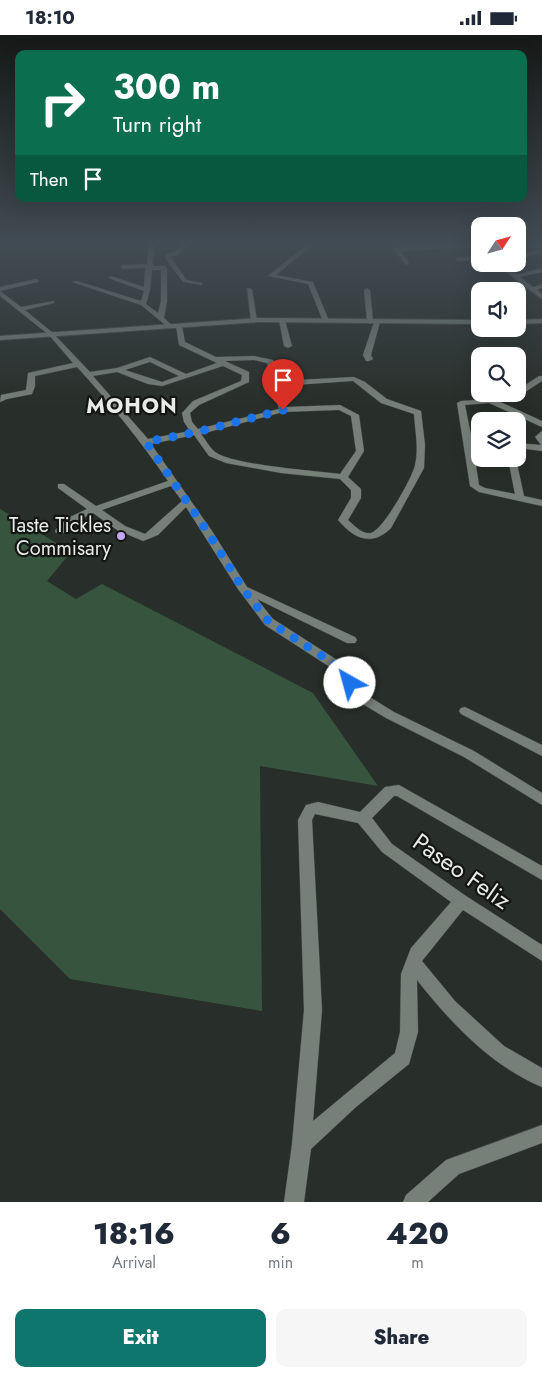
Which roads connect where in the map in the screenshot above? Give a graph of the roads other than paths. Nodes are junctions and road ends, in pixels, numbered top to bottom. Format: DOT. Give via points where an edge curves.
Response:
graph roads {
  1 [pos="7,298"];
  2 [pos="126,298"];
  3 [pos="145,298"];
  4 [pos="164,298"];
  5 [pos="250,298"];
  6 [pos="317,298"];
  7 [pos="369,298"];
  8 [pos="52,302"];
  9 [pos="143,304"];
  10 [pos="21,309"];
  11 [pos="161,318"];
  12 [pos="282,320"];
  13 [pos="254,321"];
  14 [pos="326,321"];
  15 [pos="542,321"];
  16 [pos="373,322"];
  17 [pos="471,322"];
  18 [pos="526,322"];
  19 [pos="175,326"];
  20 [pos="51,334"];
  21 [pos="0,338"];
  22 [pos="288,346"];
  23 [pos="212,359"];
  24 [pos="369,359"];
  25 [pos="222,363"];
  26 [pos="78,364"];
  27 [pos="118,370"];
  28 [pos="92,374"];
  29 [pos="187,377"];
  30 [pos="542,378"];
  31 [pos="276,384"];
  32 [pos="526,388"];
  33 [pos="0,400"];
  34 [pos="476,402"];
  35 [pos="492,402"];
  36 [pos="510,402"];
  37 [pos="506,408"];
  38 [pos="283,410"];
  39 [pos="515,412"];
  40 [pos="526,417"];
  41 [pos="542,425"];
  42 [pos="197,432"];
  43 [pos="542,434"];
  44 [pos="466,437"];
  45 [pos="471,437"];
  46 [pos="146,442"];
  47 [pos="542,443"];
  48 [pos="526,447"];
  49 [pos="542,448"];
  50 [pos="514,467"];
  51 [pos="343,477"];
  52 [pos="173,481"];
  53 [pos="61,487"];
  54 [pos="520,498"];
  55 [pos="186,502"];
  56 [pos="542,503"];
  57 [pos="95,510"];
  58 [pos="60,531"];
  59 [pos="243,589"];
  60 [pos="351,640"];
  61 [pos="465,711"];
  62 [pos="542,751"];
  63 [pos="542,800"];
  64 [pos="363,818"];
  65 [pos="542,874"];
  66 [pos="461,901"];
  67 [pos="542,954"];
  68 [pos="414,963"];
  69 [pos="542,1078"];
  70 [pos="542,1135"];
  71 [pos="302,1145"];
  72 [pos="294,1202"];
  73 [pos="413,1202"];
  1 -- 10 [label="street"];
  2 -- 9 [label="street"];
  3 -- 9 [label="street"];
  4 -- 11 [label="street"];
  5 -- 13 [label="street"];
  6 -- 14 [label="street"];
  7 -- 16 [label="street"];
  8 -- 10 [label="street"];
  9 -- 11 [label="street"];
  10 -- 20 [label="street"];
  11 -- 19 [label="street"];
  12 -- 13 [label="street"];
  12 -- 14 [label="street"];
  12 -- 22 [label="street"];
  13 -- 19 [label="street"];
  14 -- 16 [label="street"];
  15 -- 18 [label="street"];
  16 -- 17 [label="street"];
  16 -- 24 [label="street"];
  19 -- 20 [label="street"];
  19 -- 23 [label="street" via="182,343"];
  20 -- 21 [label="street"];
  20 -- 26 [label="street"];
  23 -- 25 [label="street"];
  23 -- 31 [label="street" via="254,358 270,362"];
  25 -- 29 [label="street"];
  25 -- 42 [label="street" via="246,374 245,382 196,403 186,413 188,422"];
  26 -- 33 [label="street" via="30,375 29,392"];
  26 -- 46 [label="street"];
  27 -- 28 [label="street"];
  27 -- 29 [label="street" via="158,384"];
  27 -- 29 [label="street" via="150,359"];
  30 -- 32 [label="street"];
  31 -- 38 [label="street"];
  31 -- 51 [label="street" via="354,379 382,400 418,413 420,465 384,531 369,537 356,533 343,520 356,497 356,489"];
  34 -- 44 [label="street" via="461,403"];
  35 -- 37 [label="street"];
  36 -- 37 [label="street"];
  37 -- 39 [label="street"];
  38 -- 42 [label="street"];
  38 -- 51 [label="street" via="340,407 355,415 360,451"];
  40 -- 41 [label="street"];
  42 -- 46 [label="street"];
  42 -- 51 [label="street" via="212,454 229,461"];
  43 -- 47 [label="street" via="539,437"];
  44 -- 45 [label="street"];
  44 -- 54 [label="street" via="475,487"];
  46 -- 52 [label="street"];
  48 -- 49 [label="street"];
  50 -- 54 [label="street"];
  52 -- 55 [label="street"];
  52 -- 57 [label="street"];
  53 -- 57 [label="street"];
  54 -- 56 [label="street"];
  55 -- 57 [label="street" via="145,538 121,528"];
  55 -- 59 [label="street"];
  57 -- 58 [label="street" via="71,520"];
  59 -- 60 [label="street"];
  59 -- 63 [label="street" via="269,622 341,668 355,694 468,754"];
  61 -- 62 [label="street"];
  64 -- 65 [label="street" via="390,791 399,789"];
  64 -- 66 [label="street, Paseo Feliz" via="387,848"];
  64 -- 71 [label="street" via="318,808 311,809 305,820 313,1009"];
  66 -- 67 [label="street, Paseo Feliz"];
  66 -- 68 [label="street" via="417,953"];
  68 -- 69 [label="street" via="449,1007 498,1052"];
  68 -- 71 [label="street" via="409,975 409,1032 402,1058"];
  70 -- 73 [label="street" via="453,1167"];
  71 -- 72 [label="street"];
}
